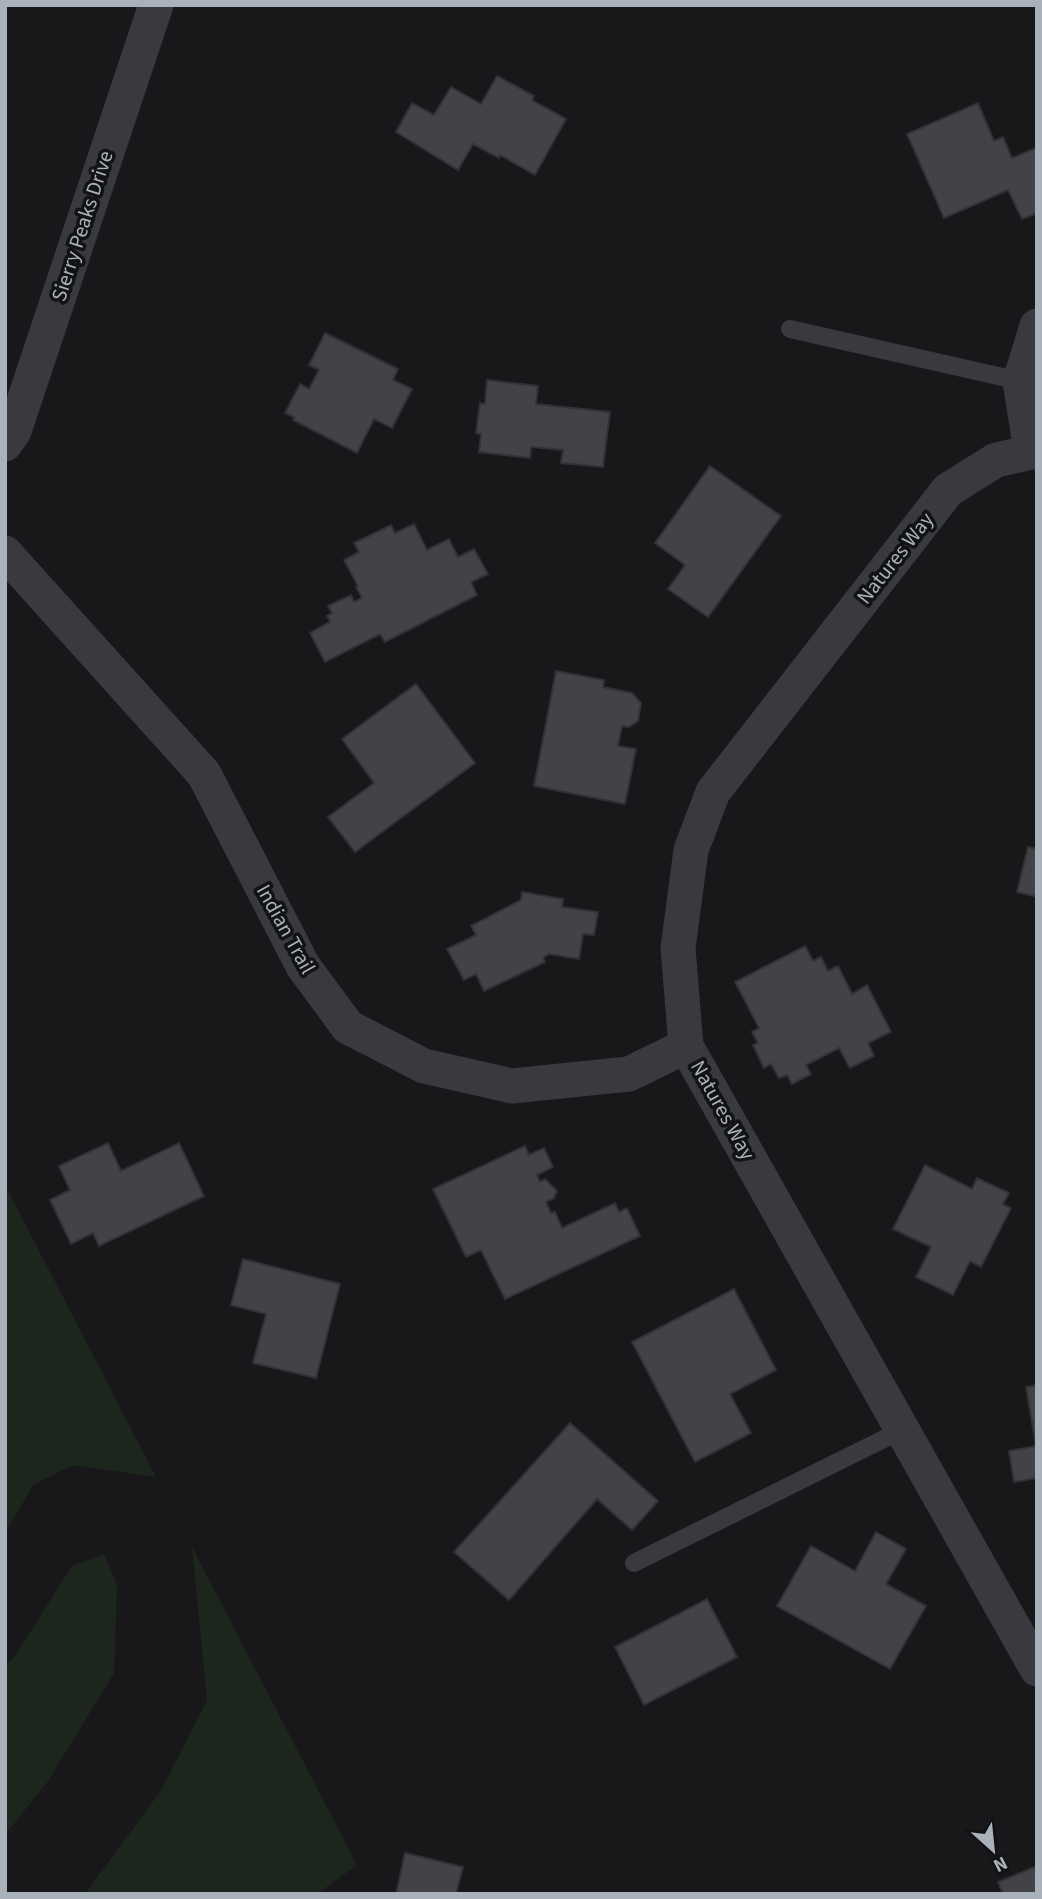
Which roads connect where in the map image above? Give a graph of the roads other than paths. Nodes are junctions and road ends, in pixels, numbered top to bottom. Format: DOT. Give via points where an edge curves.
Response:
graph roads {
  1 [pos="156,5"];
  2 [pos="1037,326"];
  3 [pos="790,329"];
  4 [pos="1020,381"];
  5 [pos="5,444"];
  6 [pos="1034,451"];
  7 [pos="5,553"];
  8 [pos="687,1046"];
  9 [pos="902,1430"];
  10 [pos="634,1563"];
  11 [pos="1037,1669"];
  1 -- 5 [label="street, Sierry Peaks Drive"];
  2 -- 4 [label="street"];
  3 -- 4 [label="lane"];
  4 -- 6 [label="street"];
  6 -- 8 [label="street, Natures Way" via="996,460 948,490 713,792 691,850 678,948"];
  7 -- 8 [label="street, Indian Trail" via="204,774 303,965 348,1027 424,1066 513,1086 629,1074"];
  8 -- 9 [label="street, Natures Way"];
  9 -- 10 [label="lane"];
  9 -- 11 [label="street, Natures Way"];
}
